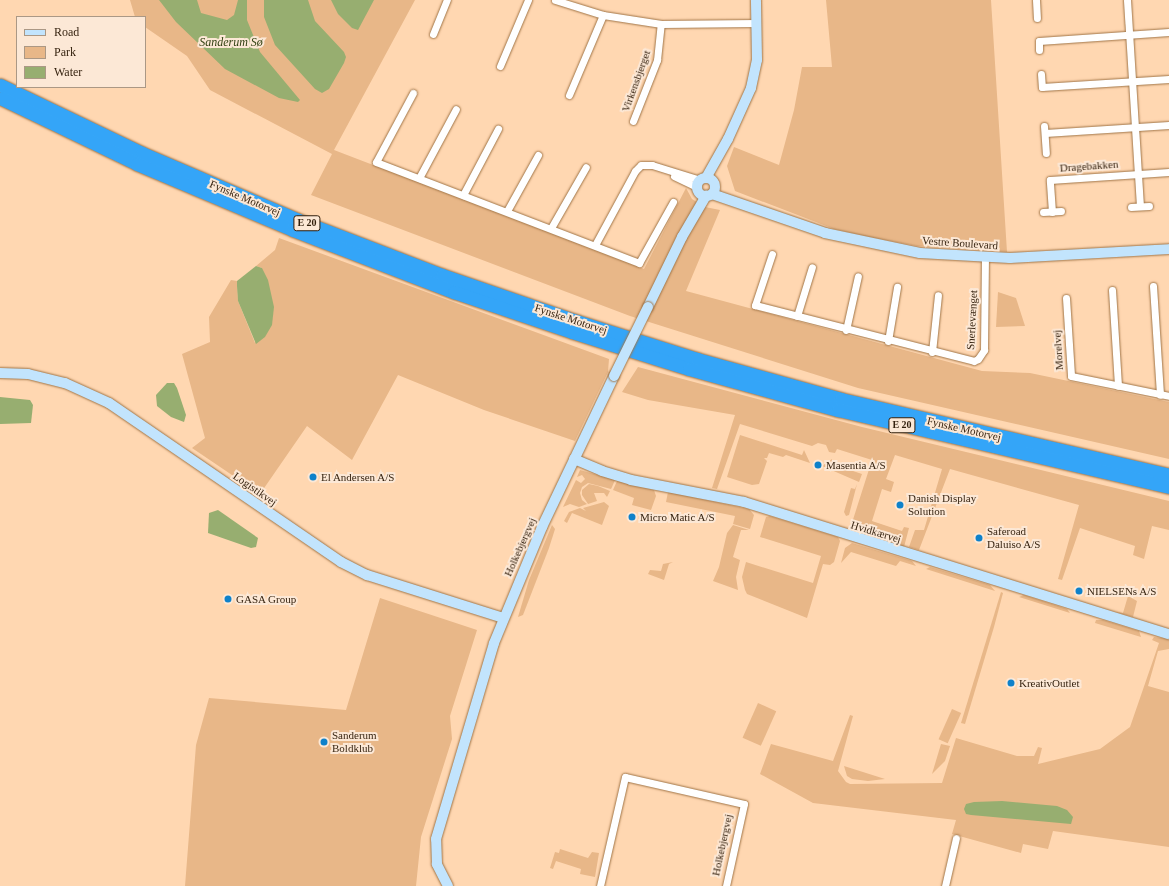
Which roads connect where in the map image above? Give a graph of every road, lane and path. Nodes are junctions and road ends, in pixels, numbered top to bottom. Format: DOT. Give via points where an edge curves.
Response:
graph roads {
  1 [pos="447,0"];
  2 [pos="528,0"];
  3 [pos="555,0"];
  4 [pos="756,0"];
  5 [pos="1036,0"];
  6 [pos="1126,0"];
  7 [pos="568,2"];
  8 [pos="602,15"];
  9 [pos="1037,18"];
  10 [pos="756,23"];
  11 [pos="661,24"];
  12 [pos="1169,32"];
  13 [pos="433,34"];
  14 [pos="1129,35"];
  15 [pos="1039,50"];
  16 [pos="500,66"];
  17 [pos="1041,74"];
  18 [pos="1169,79"];
  19 [pos="1132,81"];
  20 [pos="0,85"];
  21 [pos="413,93"];
  22 [pos="569,96"];
  23 [pos="0,98"];
  24 [pos="456,109"];
  25 [pos="633,121"];
  26 [pos="1169,124"];
  27 [pos="1135,127"];
  28 [pos="498,129"];
  29 [pos="1046,153"];
  30 [pos="538,155"];
  31 [pos="586,168"];
  32 [pos="1169,172"];
  33 [pos="1138,174"];
  34 [pos="418,178"];
  35 [pos="706,187"];
  36 [pos="463,195"];
  37 [pos="673,202"];
  38 [pos="1140,206"];
  39 [pos="1149,206"];
  40 [pos="1131,207"];
  41 [pos="507,211"];
  42 [pos="1061,211"];
  43 [pos="1043,212"];
  44 [pos="1052,212"];
  45 [pos="551,228"];
  46 [pos="594,245"];
  47 [pos="1169,249"];
  48 [pos="772,254"];
  49 [pos="985,258"];
  50 [pos="812,267"];
  51 [pos="858,276"];
  52 [pos="1153,286"];
  53 [pos="897,287"];
  54 [pos="1112,290"];
  55 [pos="938,295"];
  56 [pos="1066,298"];
  57 [pos="797,316"];
  58 [pos="846,330"];
  59 [pos="888,341"];
  60 [pos="932,352"];
  61 [pos="0,373"];
  62 [pos="1118,386"];
  63 [pos="1160,395"];
  64 [pos="1169,396"];
  65 [pos="574,460"];
  66 [pos="1169,475"];
  67 [pos="1169,486"];
  68 [pos="503,618"];
  69 [pos="1169,634"];
  70 [pos="956,838"];
  71 [pos="445,885"];
  72 [pos="600,886"];
  73 [pos="726,886"];
  74 [pos="945,886"];
  1 -- 13 [label="street"];
  2 -- 16 [label="street"];
  3 -- 7 [label="street"];
  4 -- 10 [label="street, Holkebjergvej"];
  5 -- 9 [label="street"];
  6 -- 14 [label="street"];
  7 -- 8 [label="street"];
  8 -- 11 [label="street"];
  8 -- 22 [label="street"];
  10 -- 11 [label="street"];
  10 -- 35 [label="street, Holkebjergvej" via="755,72 747,100"];
  11 -- 25 [label="street, Virkensbjerget" via="657,60"];
  12 -- 14 [label="street"];
  14 -- 15 [label="street" via="1039,41"];
  14 -- 19 [label="street"];
  17 -- 19 [label="street" via="1042,86"];
  18 -- 19 [label="street"];
  19 -- 27 [label="street"];
  20 -- 66 [label="highway, Fynske Motorvej / E 20" via="142,153 298,220 442,275 576,321 696,359 841,399"];
  21 -- 34 [label="street" via="376,162"];
  23 -- 67 [label="highway, Fynske Motorvej / E 20" via="137,164 286,227 447,289 572,332 690,369 831,408"];
  24 -- 34 [label="street"];
  26 -- 27 [label="street, Dragebakken"];
  27 -- 29 [label="street, Dragebakken" via="1045,129"];
  27 -- 33 [label="street"];
  28 -- 36 [label="street"];
  30 -- 41 [label="street"];
  31 -- 45 [label="street"];
  32 -- 33 [label="street, Dragebakken"];
  33 -- 38 [label="street"];
  33 -- 44 [label="street, Dragebakken" via="1050,180"];
  34 -- 36 [label="street"];
  35 -- 46 [label="street" via="646,164 635,171"];
  35 -- 49 [label="street, Vestre Boulevard" via="825,233 886,248"];
  35 -- 65 [label="street, Holkebjergvej, bridge"];
  36 -- 41 [label="street"];
  37 -- 46 [label="street" via="639,263"];
  38 -- 39 [label="street"];
  38 -- 40 [label="street"];
  41 -- 45 [label="street"];
  42 -- 44 [label="street"];
  43 -- 44 [label="street"];
  45 -- 46 [label="street"];
  47 -- 49 [label="street, Vestre Boulevard"];
  48 -- 57 [label="street, Snerlevænget" via="755,305"];
  49 -- 60 [label="street, Snerlevænget" via="982,355 974,361"];
  50 -- 57 [label="street"];
  51 -- 58 [label="street"];
  52 -- 63 [label="street"];
  53 -- 59 [label="street"];
  54 -- 62 [label="street"];
  55 -- 60 [label="street"];
  56 -- 62 [label="street, Morelvej" via="1071,376"];
  57 -- 58 [label="street, Snerlevænget"];
  58 -- 59 [label="street, Snerlevænget"];
  59 -- 60 [label="street, Snerlevænget"];
  61 -- 68 [label="street, Logistikvej" via="28,374 65,383 109,403 335,558 367,575"];
  62 -- 63 [label="street, Morelvej"];
  63 -- 64 [label="street, Morelvej"];
  65 -- 68 [label="street, Holkebjergvej"];
  65 -- 69 [label="street, Hvidkærvej" via="631,480 744,502"];
  68 -- 71 [label="street, Holkebjergvej" via="468,725 461,758 437,835 436,858"];
  70 -- 74 [label="street"];
  72 -- 73 [label="street, Holkebjergvej" via="625,777 744,804"];
}
